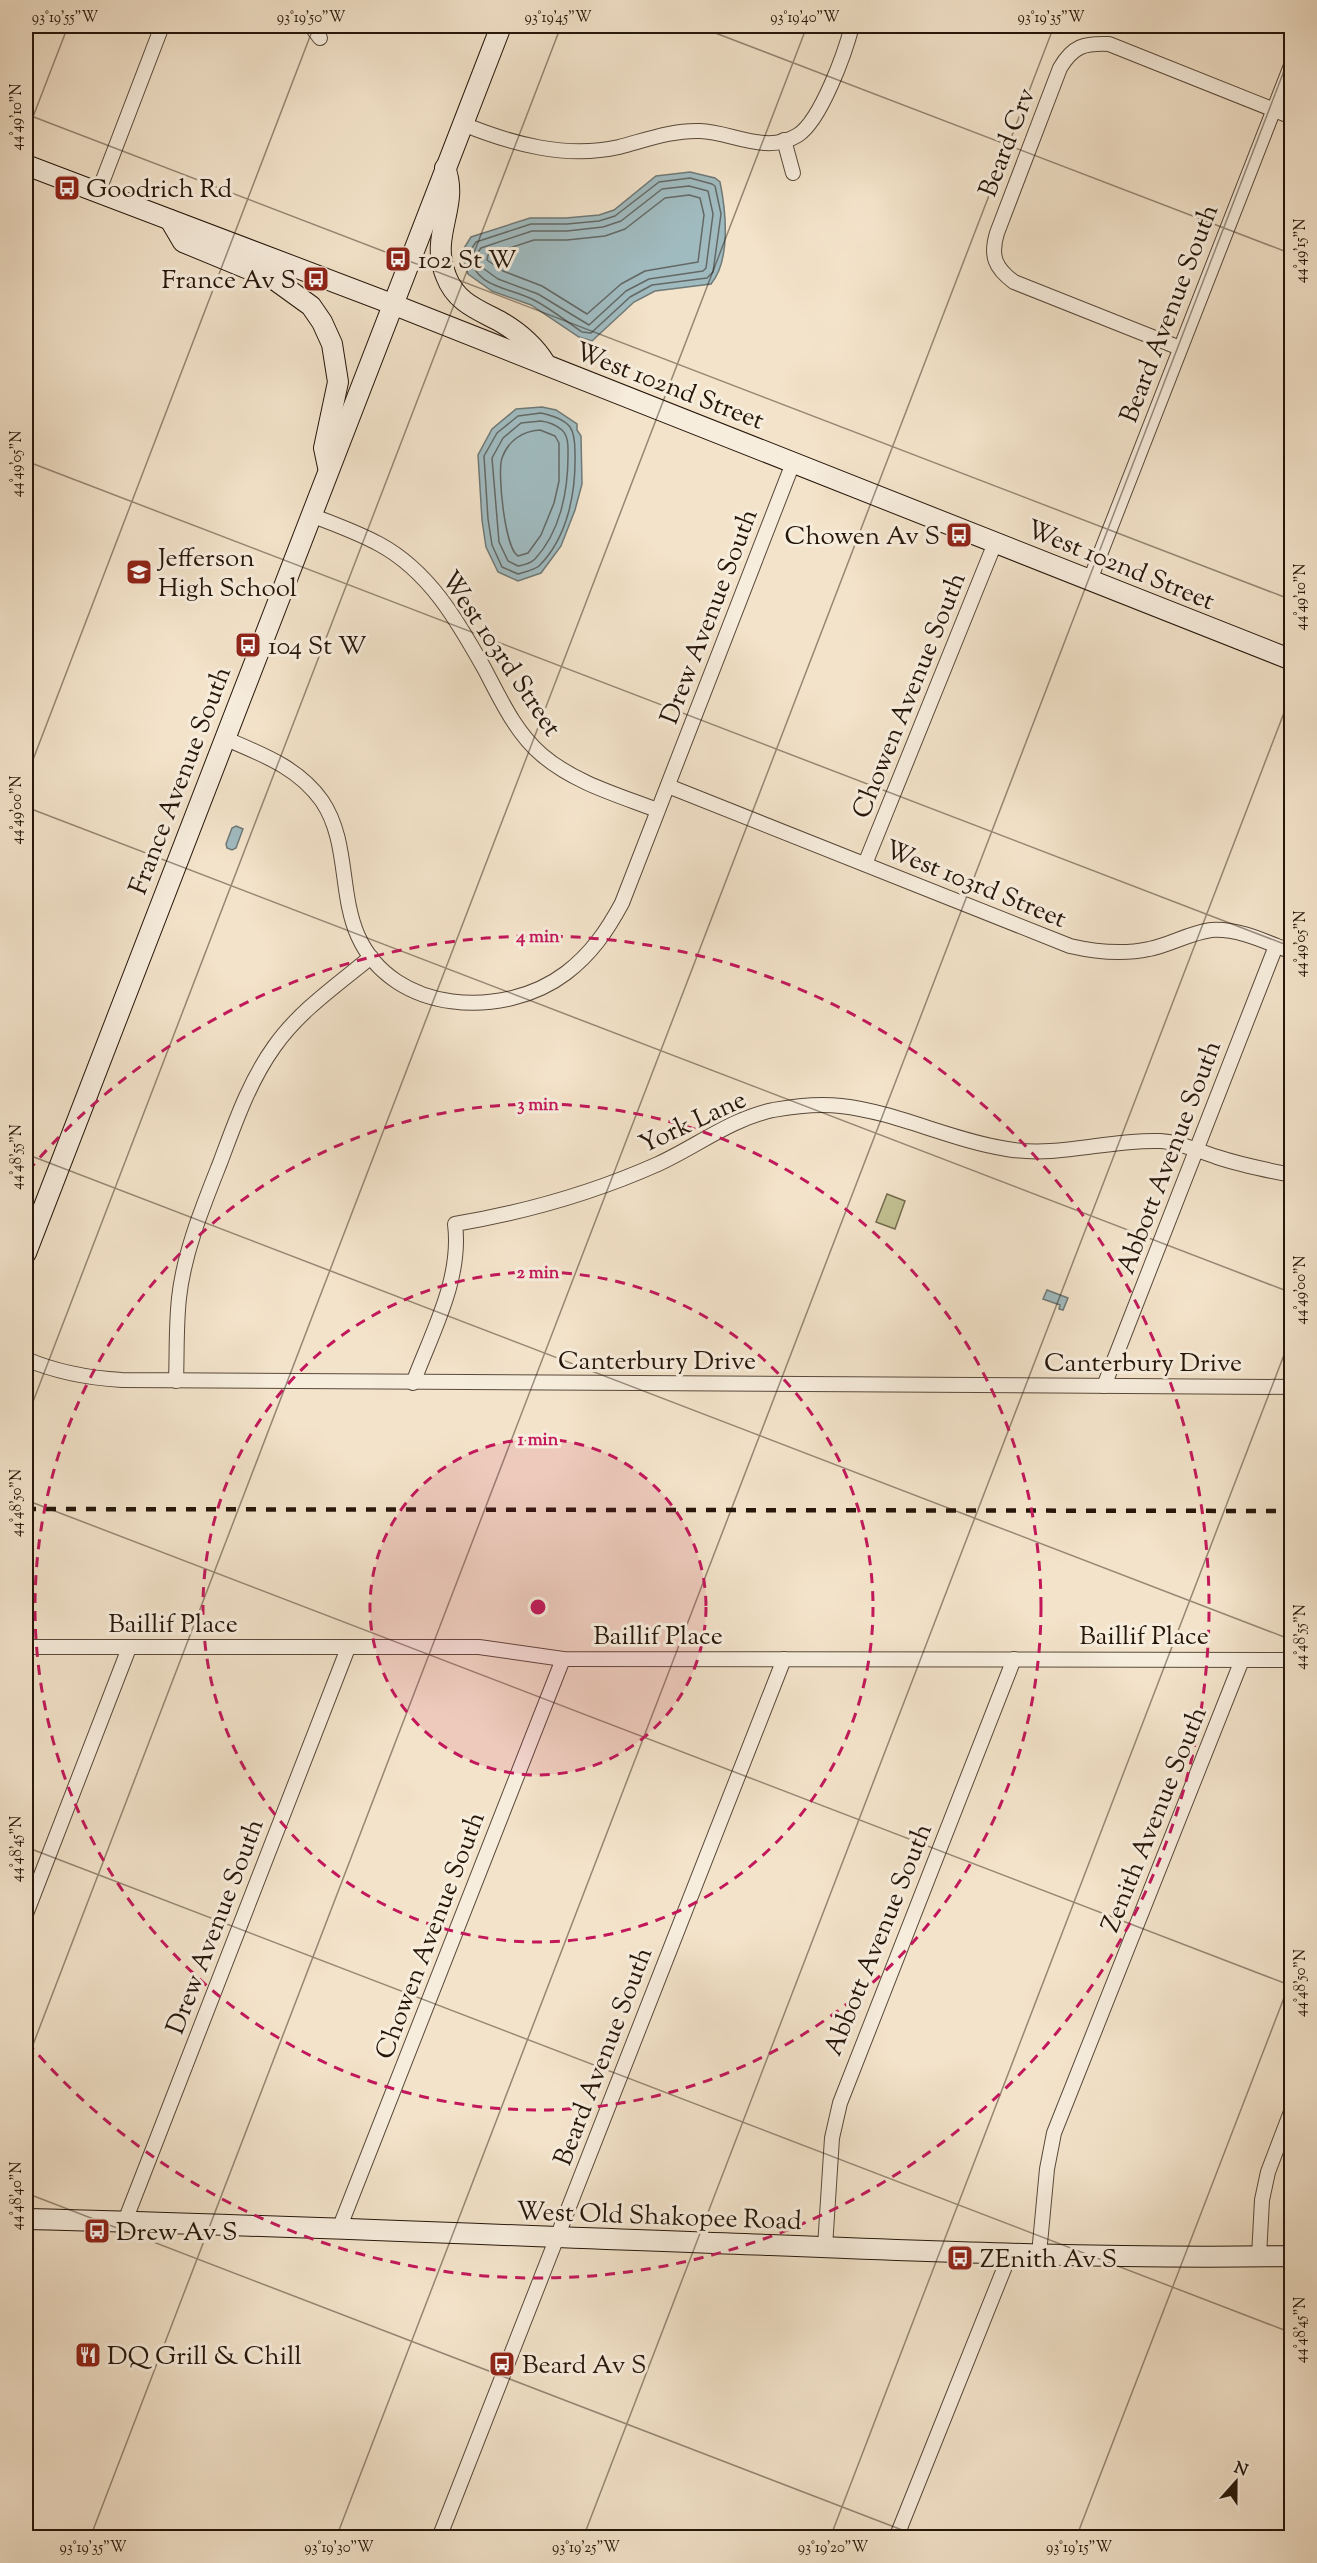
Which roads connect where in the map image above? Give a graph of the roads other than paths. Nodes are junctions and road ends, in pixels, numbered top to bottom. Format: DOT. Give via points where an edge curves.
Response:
graph roads {
  1 [pos="162,26"];
  2 [pos="311,26"];
  3 [pos="501,26"];
  4 [pos="852,26"];
  5 [pos="320,38"];
  6 [pos="1292,63"];
  7 [pos="1273,110"];
  8 [pos="1292,117"];
  9 [pos="463,124"];
  10 [pos="784,140"];
  11 [pos="26,165"];
  12 [pos="445,168"];
  13 [pos="793,173"];
  14 [pos="98,193"];
  15 [pos="170,220"];
  16 [pos="392,304"];
  17 [pos="1180,348"];
  18 [pos="546,366"];
  19 [pos="793,463"];
  20 [pos="329,469"];
  21 [pos="311,515"];
  22 [pos="996,543"];
  23 [pos="1090,580"];
  24 [pos="1292,660"];
  25 [pos="224,738"];
  26 [pos="668,786"];
  27 [pos="657,810"];
  28 [pos="865,864"];
  29 [pos="1276,946"];
  30 [pos="1292,952"];
  31 [pos="371,957"];
  32 [pos="1197,1148"];
  33 [pos="1292,1175"];
  34 [pos="26,1253"];
  35 [pos="26,1359"];
  36 [pos="176,1381"];
  37 [pos="413,1383"];
  38 [pos="1104,1386"];
  39 [pos="1292,1387"];
  40 [pos="26,1647"];
  41 [pos="129,1647"];
  42 [pos="348,1648"];
  43 [pos="563,1659"];
  44 [pos="784,1659"];
  45 [pos="1014,1659"];
  46 [pos="1242,1660"];
  47 [pos="1292,1660"];
  48 [pos="26,1914"];
  49 [pos="1292,2109"];
  50 [pos="26,2219"];
  51 [pos="125,2222"];
  52 [pos="339,2229"];
  53 [pos="556,2238"];
  54 [pos="825,2247"];
  55 [pos="1010,2254"];
  56 [pos="1039,2254"];
  57 [pos="1259,2256"];
  58 [pos="1292,2256"];
  59 [pos="439,2538"];
  60 [pos="896,2538"];
  1 -- 14 [label="street"];
  2 -- 5 [label="street"];
  3 -- 9 [label="main road, France Avenue South"];
  4 -- 10 [label="street" via="819,111 797,135"];
  6 -- 7 [label="street, Beard Avenue South"];
  7 -- 8 [label="street, Beard Crv"];
  7 -- 17 [label="street, Beard Avenue South"];
  7 -- 17 [label="street, Beard Crv" via="1108,44 1079,46 1060,68 997,233 995,261 1014,282"];
  9 -- 10 [label="street" via="524,145 554,150 616,147 672,133 699,131 765,144"];
  9 -- 12 [label="main road, France Avenue South"];
  10 -- 13 [label="street"];
  11 -- 14 [label="main road, West 102nd Street"];
  12 -- 16 [label="main road, France Avenue South"];
  12 -- 18 [label="main road" via="451,187 440,238 440,260 446,278 461,300 519,334"];
  14 -- 15 [label="main road, West 102nd Street"];
  15 -- 16 [label="main road, West 102nd Street"];
  15 -- 20 [label="main road" via="183,242 275,280 311,306 322,322 332,344 338,382 324,448"];
  16 -- 18 [label="main road, West 102nd Street"];
  16 -- 20 [label="main road, France Avenue South"];
  17 -- 23 [label="street, Beard Avenue South"];
  18 -- 19 [label="main road, West 102nd Street"];
  19 -- 22 [label="main road, West 102nd Street"];
  19 -- 26 [label="street, Drew Avenue South"];
  20 -- 21 [label="main road, France Avenue South"];
  21 -- 25 [label="main road, France Avenue South"];
  21 -- 27 [label="street, West 103rd Street" via="380,545 429,584 465,634 520,731 541,754 565,772"];
  22 -- 23 [label="main road, West 102nd Street"];
  22 -- 28 [label="street, Chowen Avenue South"];
  23 -- 24 [label="main road, West 102nd Street"];
  25 -- 31 [label="street" via="286,766 322,801 334,824 350,911 358,936"];
  25 -- 34 [label="main road, France Avenue South"];
  26 -- 27 [label="street, Drew Avenue South"];
  26 -- 28 [label="street, West 103rd Street"];
  27 -- 31 [label="street" via="622,903 607,930 584,958 537,990 509,1000 447,1002 413,991 391,978"];
  28 -- 29 [label="street, West 103rd Street" via="1070,946 1096,952 1149,949 1213,930 1233,931"];
  29 -- 30 [label="street, West 103rd Street"];
  29 -- 32 [label="street, Abbott Avenue South"];
  31 -- 36 [label="street" via="294,1022 269,1054 244,1100 189,1251 179,1297"];
  32 -- 33 [label="street, York Lane"];
  32 -- 37 [label="street, York Lane" via="1162,1141 1062,1151 1009,1150 956,1139 872,1111 839,1106 771,1111 738,1121 614,1183 565,1200 455,1224 458,1245 450,1286"];
  32 -- 38 [label="street, Abbott Avenue South"];
  35 -- 36 [label="street, Canterbury Drive" via="92,1378"];
  36 -- 37 [label="street, Canterbury Drive"];
  37 -- 38 [label="street, Canterbury Drive"];
  38 -- 39 [label="street, Canterbury Drive"];
  40 -- 41 [label="street, Baillif Place"];
  41 -- 42 [label="street, Baillif Place"];
  41 -- 48 [label="street"];
  42 -- 43 [label="street, Baillif Place" via="479,1647"];
  42 -- 51 [label="street, Drew Avenue South"];
  43 -- 44 [label="street, Baillif Place"];
  43 -- 52 [label="street, Chowen Avenue South"];
  44 -- 45 [label="street, Baillif Place"];
  44 -- 53 [label="street, Beard Avenue South"];
  45 -- 46 [label="street, Baillif Place"];
  45 -- 54 [label="street, Abbott Avenue South" via="840,2103 832,2138"];
  46 -- 47 [label="street, Baillif Place"];
  46 -- 56 [label="street, Zenith Avenue South" via="1054,2133"];
  49 -- 57 [label="street" via="1262,2200"];
  50 -- 51 [label="main road, West Old Shakopee Road"];
  51 -- 52 [label="main road, West Old Shakopee Road"];
  52 -- 53 [label="main road, West Old Shakopee Road"];
  53 -- 54 [label="main road, West Old Shakopee Road"];
  53 -- 59 [label="street, Beard Avenue South"];
  54 -- 55 [label="main road, West Old Shakopee Road"];
  55 -- 56 [label="main road, West Old Shakopee Road"];
  55 -- 60 [label="street"];
  56 -- 57 [label="main road, West Old Shakopee Road"];
  57 -- 58 [label="main road, West Old Shakopee Road"];
}
